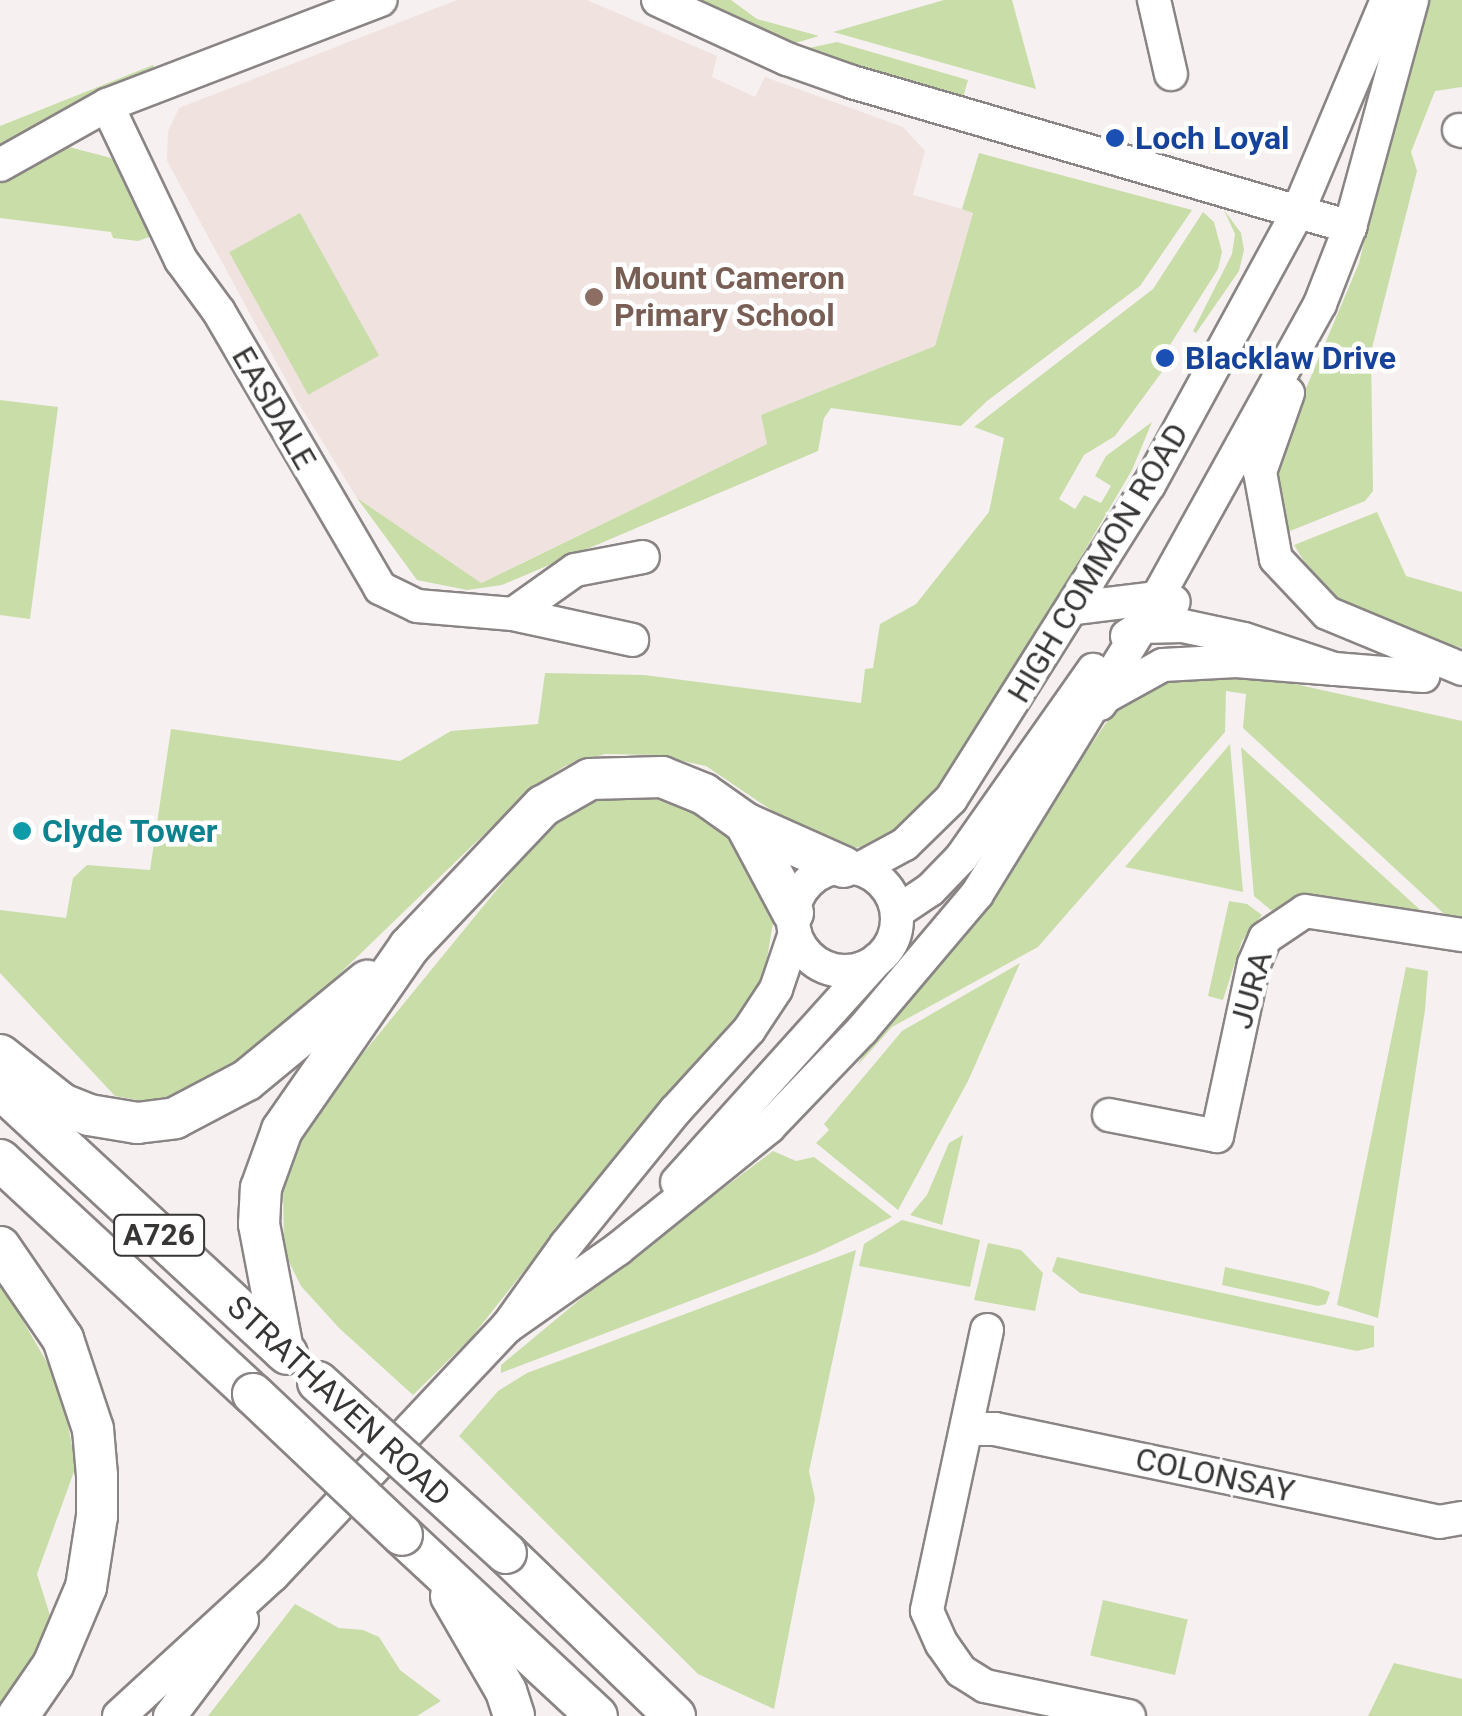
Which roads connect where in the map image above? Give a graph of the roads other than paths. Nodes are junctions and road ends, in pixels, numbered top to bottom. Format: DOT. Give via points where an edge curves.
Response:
graph roads {
  1 [pos="381,0"];
  2 [pos="658,0"];
  3 [pos="1154,0"];
  4 [pos="1387,0"];
  5 [pos="1412,0"];
  6 [pos="1171,74"];
  7 [pos="107,105"];
  8 [pos="0,165"];
  9 [pos="1297,214"];
  10 [pos="1350,227"];
  11 [pos="1320,304"];
  12 [pos="643,557"];
  13 [pos="1157,598"];
  14 [pos="1074,608"];
  15 [pos="513,614"];
  16 [pos="1141,627"];
  17 [pos="632,640"];
  18 [pos="1334,669"];
  19 [pos="1462,669"];
  20 [pos="1423,676"];
  21 [pos="1462,685"];
  22 [pos="1046,789"];
  23 [pos="745,822"];
  24 [pos="852,868"];
  25 [pos="896,912"];
  26 [pos="794,923"];
  27 [pos="1462,935"];
  28 [pos="409,947"];
  29 [pos="876,960"];
  30 [pos="0,1055"];
  31 [pos="0,1088"];
  32 [pos="1109,1115"];
  33 [pos="0,1160"];
  34 [pos="0,1248"];
  35 [pos="618,1249"];
  36 [pos="507,1327"];
  37 [pos="987,1330"];
  38 [pos="283,1350"];
  39 [pos="967,1428"];
  40 [pos="1462,1518"];
  41 [pos="416,1546"];
  42 [pos="273,1575"];
  43 [pos="18,1716"];
  44 [pos="118,1716"];
  45 [pos="170,1716"];
  46 [pos="514,1716"];
  47 [pos="597,1716"];
  48 [pos="675,1716"];
  49 [pos="1130,1716"];
  1 -- 7 [label="street"];
  2 -- 9 [label="street" via="852,82"];
  3 -- 6 [label="street"];
  4 -- 9 [label="street, HIGH COMMON ROAD"];
  5 -- 10 [label="street, HIGH COMMON ROAD"];
  7 -- 8 [label="street"];
  7 -- 15 [label="street, EASDALE" via="181,260 219,312 380,588 417,606"];
  9 -- 10 [label="street"];
  9 -- 14 [label="street, HIGH COMMON ROAD" via="1150,486"];
  10 -- 11 [label="street, HIGH COMMON ROAD"];
  11 -- 13 [label="street, HIGH COMMON ROAD"];
  11 -- 19 [label="street" via="1260,472 1276,559 1328,613"];
  12 -- 15 [label="street" via="576,570"];
  13 -- 14 [label="street"];
  13 -- 16 [label="street, HIGH COMMON ROAD"];
  13 -- 20 [label="street"];
  14 -- 24 [label="street, HIGH COMMON ROAD" via="951,799 906,844"];
  15 -- 17 [label="street, EASDALE"];
  16 -- 18 [label="street" via="1183,626 1244,639"];
  16 -- 22 [label="street, HIGH COMMON ROAD"];
  16 -- 25 [label="street, HIGH COMMON ROAD" via="1111,646 961,858"];
  18 -- 20 [label="street"];
  18 -- 22 [label="street" via="1236,661 1162,666 1105,697"];
  20 -- 21 [label="street"];
  22 -- 35 [label="street, HIGH COMMON ROAD" via="977,894 862,1030 770,1127"];
  23 -- 24 [label="main road"];
  23 -- 26 [label="main road"];
  23 -- 28 [label="main road" via="704,794 662,777 590,779 559,794 518,828"];
  24 -- 25 [label="street" via="884,885"];
  24 -- 26 [label="street" via="830,869 805,886"];
  25 -- 29 [label="street" via="893,939"];
  26 -- 29 [label="street" via="802,949 828,969 845,971"];
  26 -- 36 [label="street, HIGH COMMON ROAD" via="776,988 749,1030 675,1111"];
  27 -- 32 [label="street, JURA" via="1305,911 1265,938 1254,964 1217,1136"];
  28 -- 30 [label="main road" via="248,1080 175,1118 138,1123 89,1115 62,1104"];
  28 -- 38 [label="main road" via="307,1090 271,1155 258,1224"];
  29 -- 35 [label="street, HIGH COMMON ROAD"];
  31 -- 38 [label="main road, STRATHAVEN ROAD / A726"];
  33 -- 41 [label="main road, STRATHAVEN ROAD / A726, bridge"];
  34 -- 43 [label="main road" via="64,1339 94,1428 97,1476 93,1552 81,1601 52,1665"];
  35 -- 36 [label="street, HIGH COMMON ROAD"];
  36 -- 42 [label="street, HIGH COMMON ROAD"];
  37 -- 39 [label="street"];
  38 -- 48 [label="main road, STRATHAVEN ROAD / A726, bridge"];
  39 -- 40 [label="street, COLONSAY" via="995,1428 1439,1522"];
  39 -- 49 [label="street" via="927,1611 942,1644 961,1671 985,1686"];
  41 -- 46 [label="main road, A726" via="506,1691"];
  41 -- 47 [label="main road, STRATHAVEN ROAD / A726"];
  42 -- 44 [label="street, HIGH COMMON ROAD"];
  42 -- 45 [label="street, HIGH COMMON ROAD"];
}
